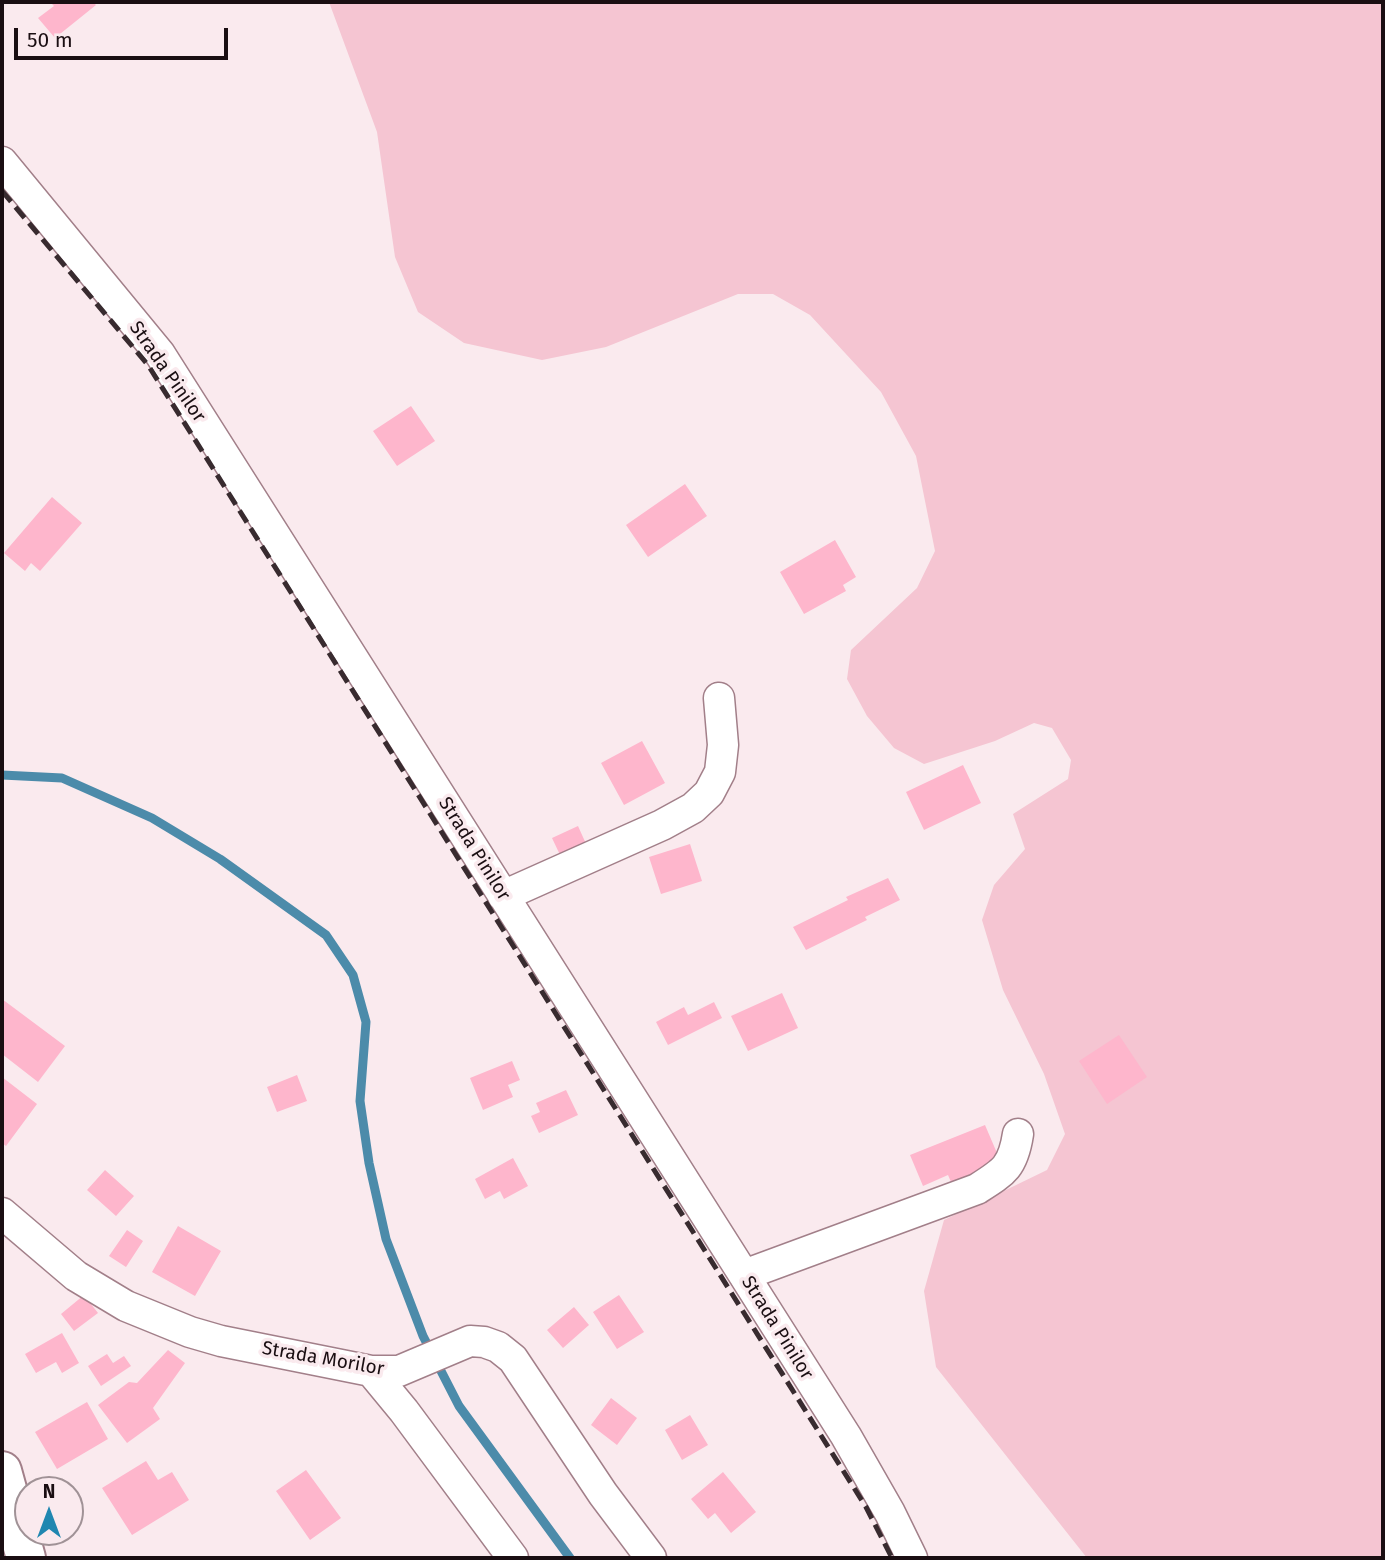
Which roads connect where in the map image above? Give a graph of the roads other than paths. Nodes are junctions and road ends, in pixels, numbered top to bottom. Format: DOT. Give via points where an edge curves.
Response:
graph roads {
  1 [pos="2,162"];
  2 [pos="719,698"];
  3 [pos="503,896"];
  4 [pos="1018,1134"];
  5 [pos="2,1213"];
  6 [pos="744,1275"];
  7 [pos="385,1371"];
  8 [pos="2,1471"];
  9 [pos="26,1558"];
  10 [pos="513,1558"];
  11 [pos="651,1558"];
  12 [pos="912,1558"];
  1 -- 3 [label="street, Strada Pinilor" via="160,354"];
  2 -- 3 [label="street" via="720,772 694,808"];
  3 -- 6 [label="street, Strada Pinilor"];
  4 -- 6 [label="street" via="1015,1154 1004,1172 977,1189"];
  5 -- 7 [label="street, Strada Morilor" via="76,1276 126,1306 221,1341"];
  6 -- 12 [label="street, Strada Pinilor" via="846,1437"];
  7 -- 10 [label="street" via="404,1411"];
  7 -- 11 [label="street, Strada Morilor" via="470,1341 498,1347 513,1359"];
  8 -- 9 [label="main road"];
}
